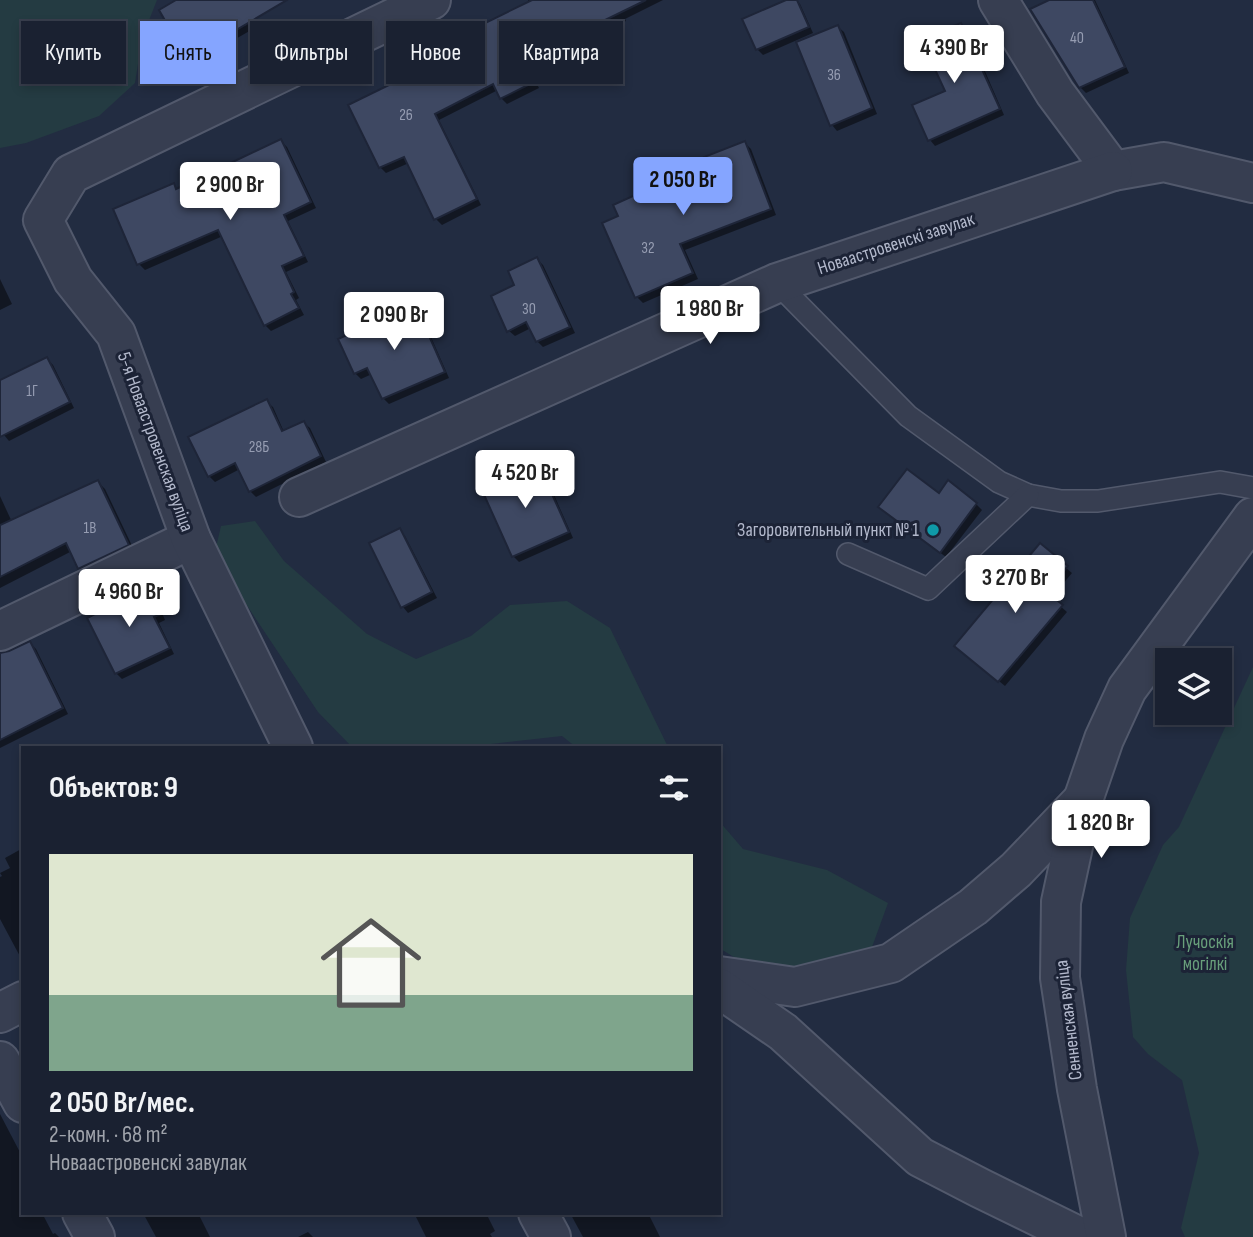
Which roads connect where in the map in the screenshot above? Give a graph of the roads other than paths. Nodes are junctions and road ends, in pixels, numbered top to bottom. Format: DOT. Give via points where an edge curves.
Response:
graph roads {
  1 [pos="431,0"];
  2 [pos="998,0"];
  3 [pos="1113,171"];
  4 [pos="1253,183"];
  5 [pos="777,283"];
  6 [pos="1253,488"];
  7 [pos="1028,495"];
  8 [pos="299,496"];
  9 [pos="1253,517"];
  10 [pos="191,539"];
  11 [pos="848,554"];
  12 [pos="0,631"];
  13 [pos="293,746"];
  14 [pos="1083,800"];
  15 [pos="721,976"];
  16 [pos="721,989"];
  17 [pos="21,1002"];
  18 [pos="0,1013"];
  19 [pos="0,1060"];
  20 [pos="21,1099"];
  21 [pos="83,1215"];
  22 [pos="539,1215"];
  23 [pos="95,1237"];
  24 [pos="551,1237"];
  25 [pos="1080,1237"];
  26 [pos="1107,1237"];
  1 -- 10 [label="street, 5-я Новаастровенская вуліца" via="71,174 43,219 73,280 116,334"];
  2 -- 3 [label="street" via="1055,93"];
  3 -- 4 [label="street, Новаастровенскі завулак" via="1164,162"];
  3 -- 5 [label="street, Новаастровенскі завулак"];
  5 -- 7 [label="lane" via="908,416 999,482"];
  5 -- 8 [label="street, Новаастровенскі завулак"];
  6 -- 7 [label="lane" via="1220,482 1098,501"];
  7 -- 11 [label="lane" via="928,589"];
  9 -- 14 [label="street, Сенненская вуліца" via="1127,689"];
  10 -- 12 [label="street"];
  10 -- 13 [label="street, 5-я Новаастровенская вуліца"];
  14 -- 15 [label="street" via="973,907 891,963 795,988"];
  14 -- 26 [label="street, Сенненская вуліца" via="1061,902 1060,978"];
  16 -- 25 [label="street" via="783,1032 920,1157"];
  17 -- 18 [label="street"];
  19 -- 20 [label="street"];
  21 -- 23 [label="street"];
  22 -- 24 [label="street"];
}
